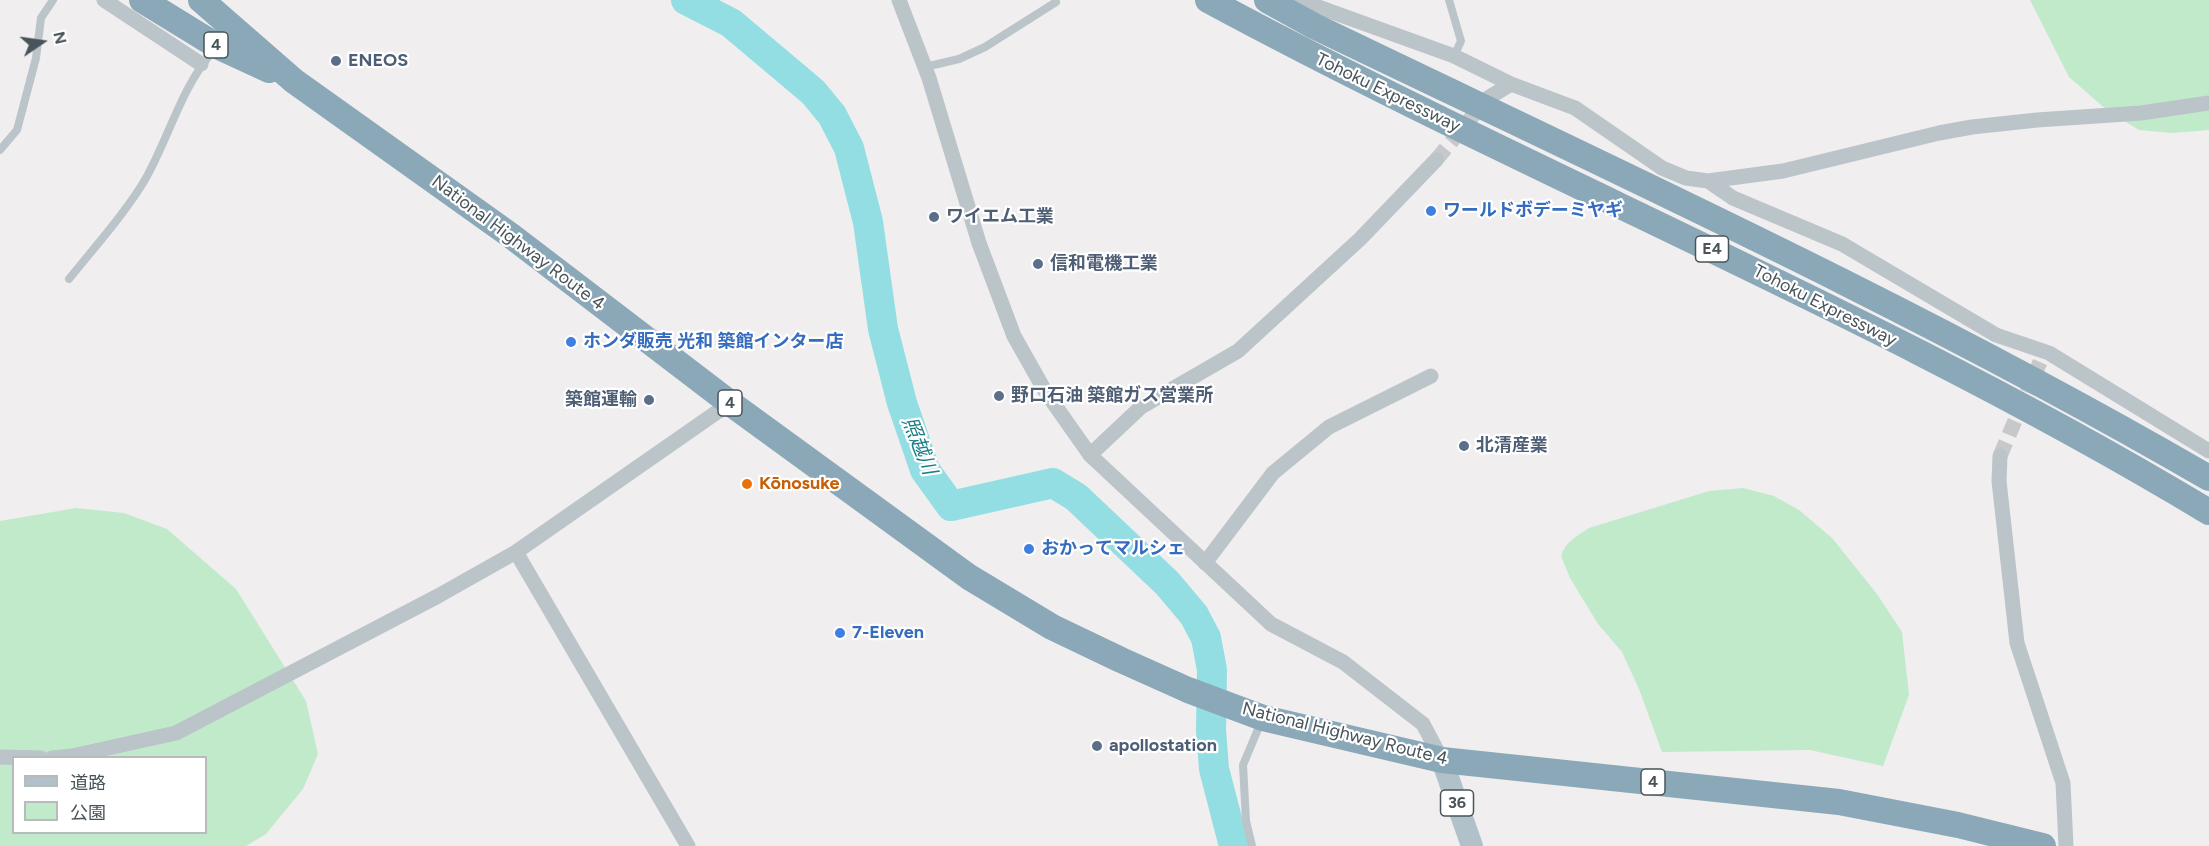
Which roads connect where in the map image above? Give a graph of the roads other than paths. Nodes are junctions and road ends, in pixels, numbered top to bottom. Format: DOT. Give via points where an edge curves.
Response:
graph roads {
  1 [pos="53,0"];
  2 [pos="104,0"];
  3 [pos="142,0"];
  4 [pos="201,0"];
  5 [pos="899,0"];
  6 [pos="1208,0"];
  7 [pos="1267,0"];
  8 [pos="1299,0"];
  9 [pos="1449,0"];
  10 [pos="1056,2"];
  11 [pos="221,43"];
  12 [pos="1454,56"];
  13 [pos="925,67"];
  14 [pos="1511,84"];
  15 [pos="1488,98"];
  16 [pos="2209,103"];
  17 [pos="0,150"];
  18 [pos="1436,160"];
  19 [pos="1708,181"];
  20 [pos="69,279"];
  21 [pos="1431,376"];
  22 [pos="730,403"];
  23 [pos="2209,451"];
  24 [pos="1090,455"];
  25 [pos="2000,456"];
  26 [pos="2209,478"];
  27 [pos="2209,512"];
  28 [pos="516,552"];
  29 [pos="1205,563"];
  30 [pos="1258,716"];
  31 [pos="72,756"];
  32 [pos="1442,759"];
  33 [pos="688,846"];
  34 [pos="1252,846"];
  35 [pos="1472,846"];
  36 [pos="2043,846"];
  37 [pos="2067,846"];
  1 -- 17 [label="lane" via="41,18 36,58 17,130"];
  2 -- 11 [label="street"];
  3 -- 11 [label="highway, National Highway Route 4 / 4"];
  4 -- 11 [label="highway, National Highway Route 4 / 4"];
  5 -- 13 [label="street"];
  6 -- 27 [label="highway, Tohoku Expressway / E4" via="1305,52 1896,341 2131,465"];
  7 -- 26 [label="highway, Tohoku Expressway / E4" via="1915,318"];
  8 -- 12 [label="street"];
  9 -- 12 [label="lane" via="1461,41"];
  10 -- 13 [label="lane" via="985,47 959,59"];
  11 -- 20 [label="lane" via="168,128 146,178"];
  11 -- 22 [label="highway, National Highway Route 4 / 4" via="294,81 510,235"];
  12 -- 14 [label="street"];
  13 -- 24 [label="street" via="979,243 1014,336 1045,391"];
  14 -- 15 [label="street"];
  14 -- 19 [label="street" via="1575,108 1662,168 1686,178"];
  16 -- 19 [label="street" via="2141,113 1972,127 1783,171"];
  18 -- 24 [label="street" via="1360,239 1238,351 1141,407"];
  19 -- 23 [label="street" via="1733,198 1842,244 1996,335 2045,358"];
  21 -- 29 [label="street" via="1329,427 1281,466"];
  22 -- 28 [label="street"];
  22 -- 30 [label="highway, National Highway Route 4 / 4" via="969,577 1052,627 1188,690"];
  24 -- 29 [label="street"];
  25 -- 37 [label="street" via="1999,481 2017,643 2063,783"];
  28 -- 31 [label="street" via="176,733"];
  28 -- 33 [label="street"];
  29 -- 32 [label="street" via="1271,624 1342,662 1422,724"];
  30 -- 32 [label="highway, National Highway Route 4 / 4"];
  30 -- 34 [label="lane" via="1243,765 1246,821"];
  32 -- 35 [label="main road, 36"];
  32 -- 36 [label="highway, National Highway Route 4 / 4" via="1839,802"];
}
